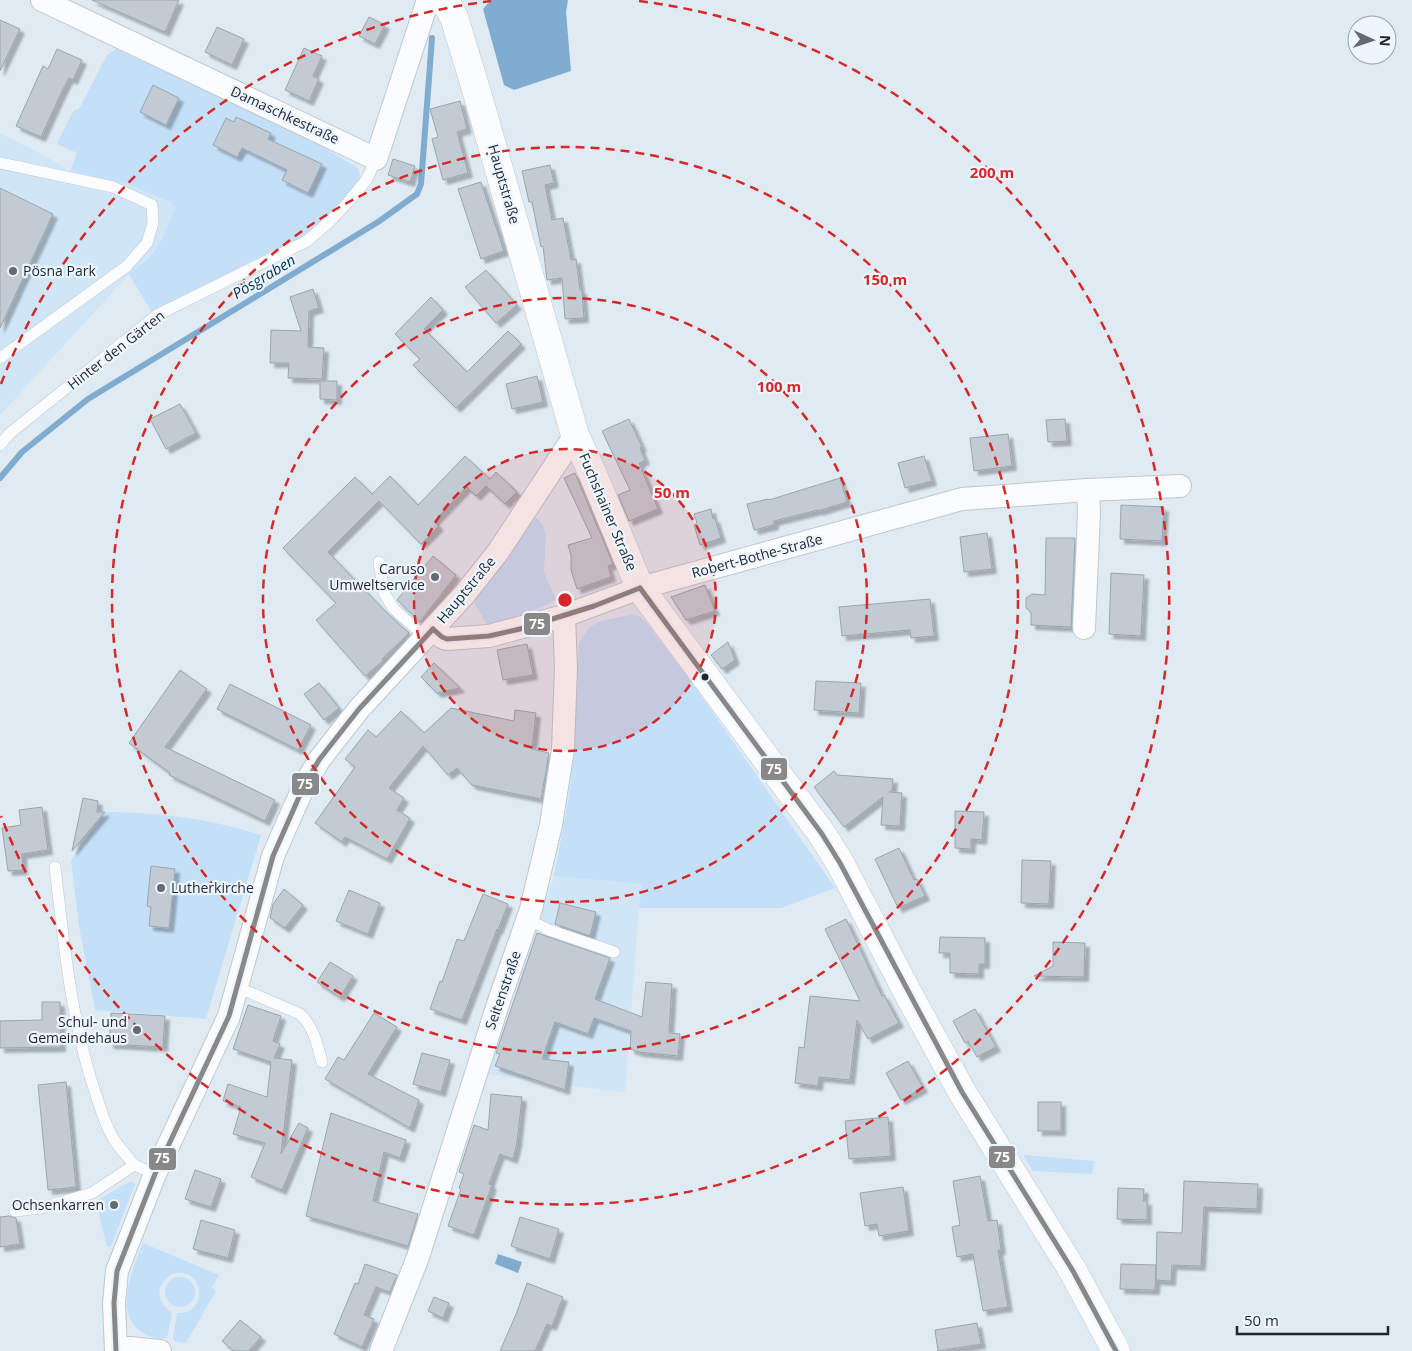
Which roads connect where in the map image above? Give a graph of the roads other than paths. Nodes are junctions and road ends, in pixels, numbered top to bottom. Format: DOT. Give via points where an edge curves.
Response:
graph roads {
  1 [pos="42,0"];
  2 [pos="428,0"];
  3 [pos="441,0"];
  4 [pos="376,159"];
  5 [pos="0,163"];
  6 [pos="0,358"];
  7 [pos="575,435"];
  8 [pos="0,445"];
  9 [pos="1180,486"];
  10 [pos="1088,490"];
  11 [pos="379,562"];
  12 [pos="640,588"];
  13 [pos="564,616"];
  14 [pos="1084,628"];
  15 [pos="429,633"];
  16 [pos="55,867"];
  17 [pos="528,919"];
  18 [pos="614,952"];
  19 [pos="237,987"];
  20 [pos="322,1062"];
  21 [pos="134,1165"];
  22 [pos="156,1174"];
  23 [pos="15,1211"];
  24 [pos="116,1350"];
  25 [pos="160,1351"];
  26 [pos="381,1351"];
  27 [pos="1116,1351"];
  1 -- 4 [label="street, Damaschkestraße"];
  2 -- 4 [label="street"];
  3 -- 7 [label="street, Hauptstraße" via="454,16"];
  4 -- 8 [label="lane, Hinter den Gärten" via="367,179 350,200 307,240 157,315 9,434"];
  5 -- 6 [label="lane" via="113,188 152,205 153,223 147,243 127,266"];
  7 -- 12 [label="street, Fuchshainer Straße"];
  7 -- 15 [label="street, Hauptstraße" via="498,552"];
  9 -- 10 [label="street, Robert-Bothe-Straße"];
  10 -- 12 [label="street, Robert-Bothe-Straße" via="962,499"];
  10 -- 14 [label="street" via="1090,513"];
  11 -- 15 [label="lane" via="384,593 394,609"];
  12 -- 13 [label="street, Robert-Bothe-Straße"];
  12 -- 27 [label="street, Fuchshainer Straße" via="840,863 958,1084 1073,1271"];
  13 -- 15 [label="street, Robert-Bothe-Straße" via="489,636 447,639"];
  13 -- 17 [label="street, Seitenstraße" via="563,749 551,825"];
  15 -- 19 [label="street, Hauptstraße" via="359,709 319,760 303,788 273,856"];
  16 -- 21 [label="lane" via="75,1013 88,1070 114,1140"];
  17 -- 18 [label="lane" via="549,930"];
  17 -- 26 [label="street, Seitenstraße" via="418,1256"];
  19 -- 20 [label="lane" via="300,1014 316,1038"];
  19 -- 22 [label="street, Hauptstraße" via="229,1016"];
  21 -- 22 [label="lane"];
  21 -- 23 [label="lane" via="92,1193 41,1208"];
  22 -- 24 [label="street, Hauptstraße" via="117,1271 114,1304"];
  24 -- 25 [label="street"];
}
